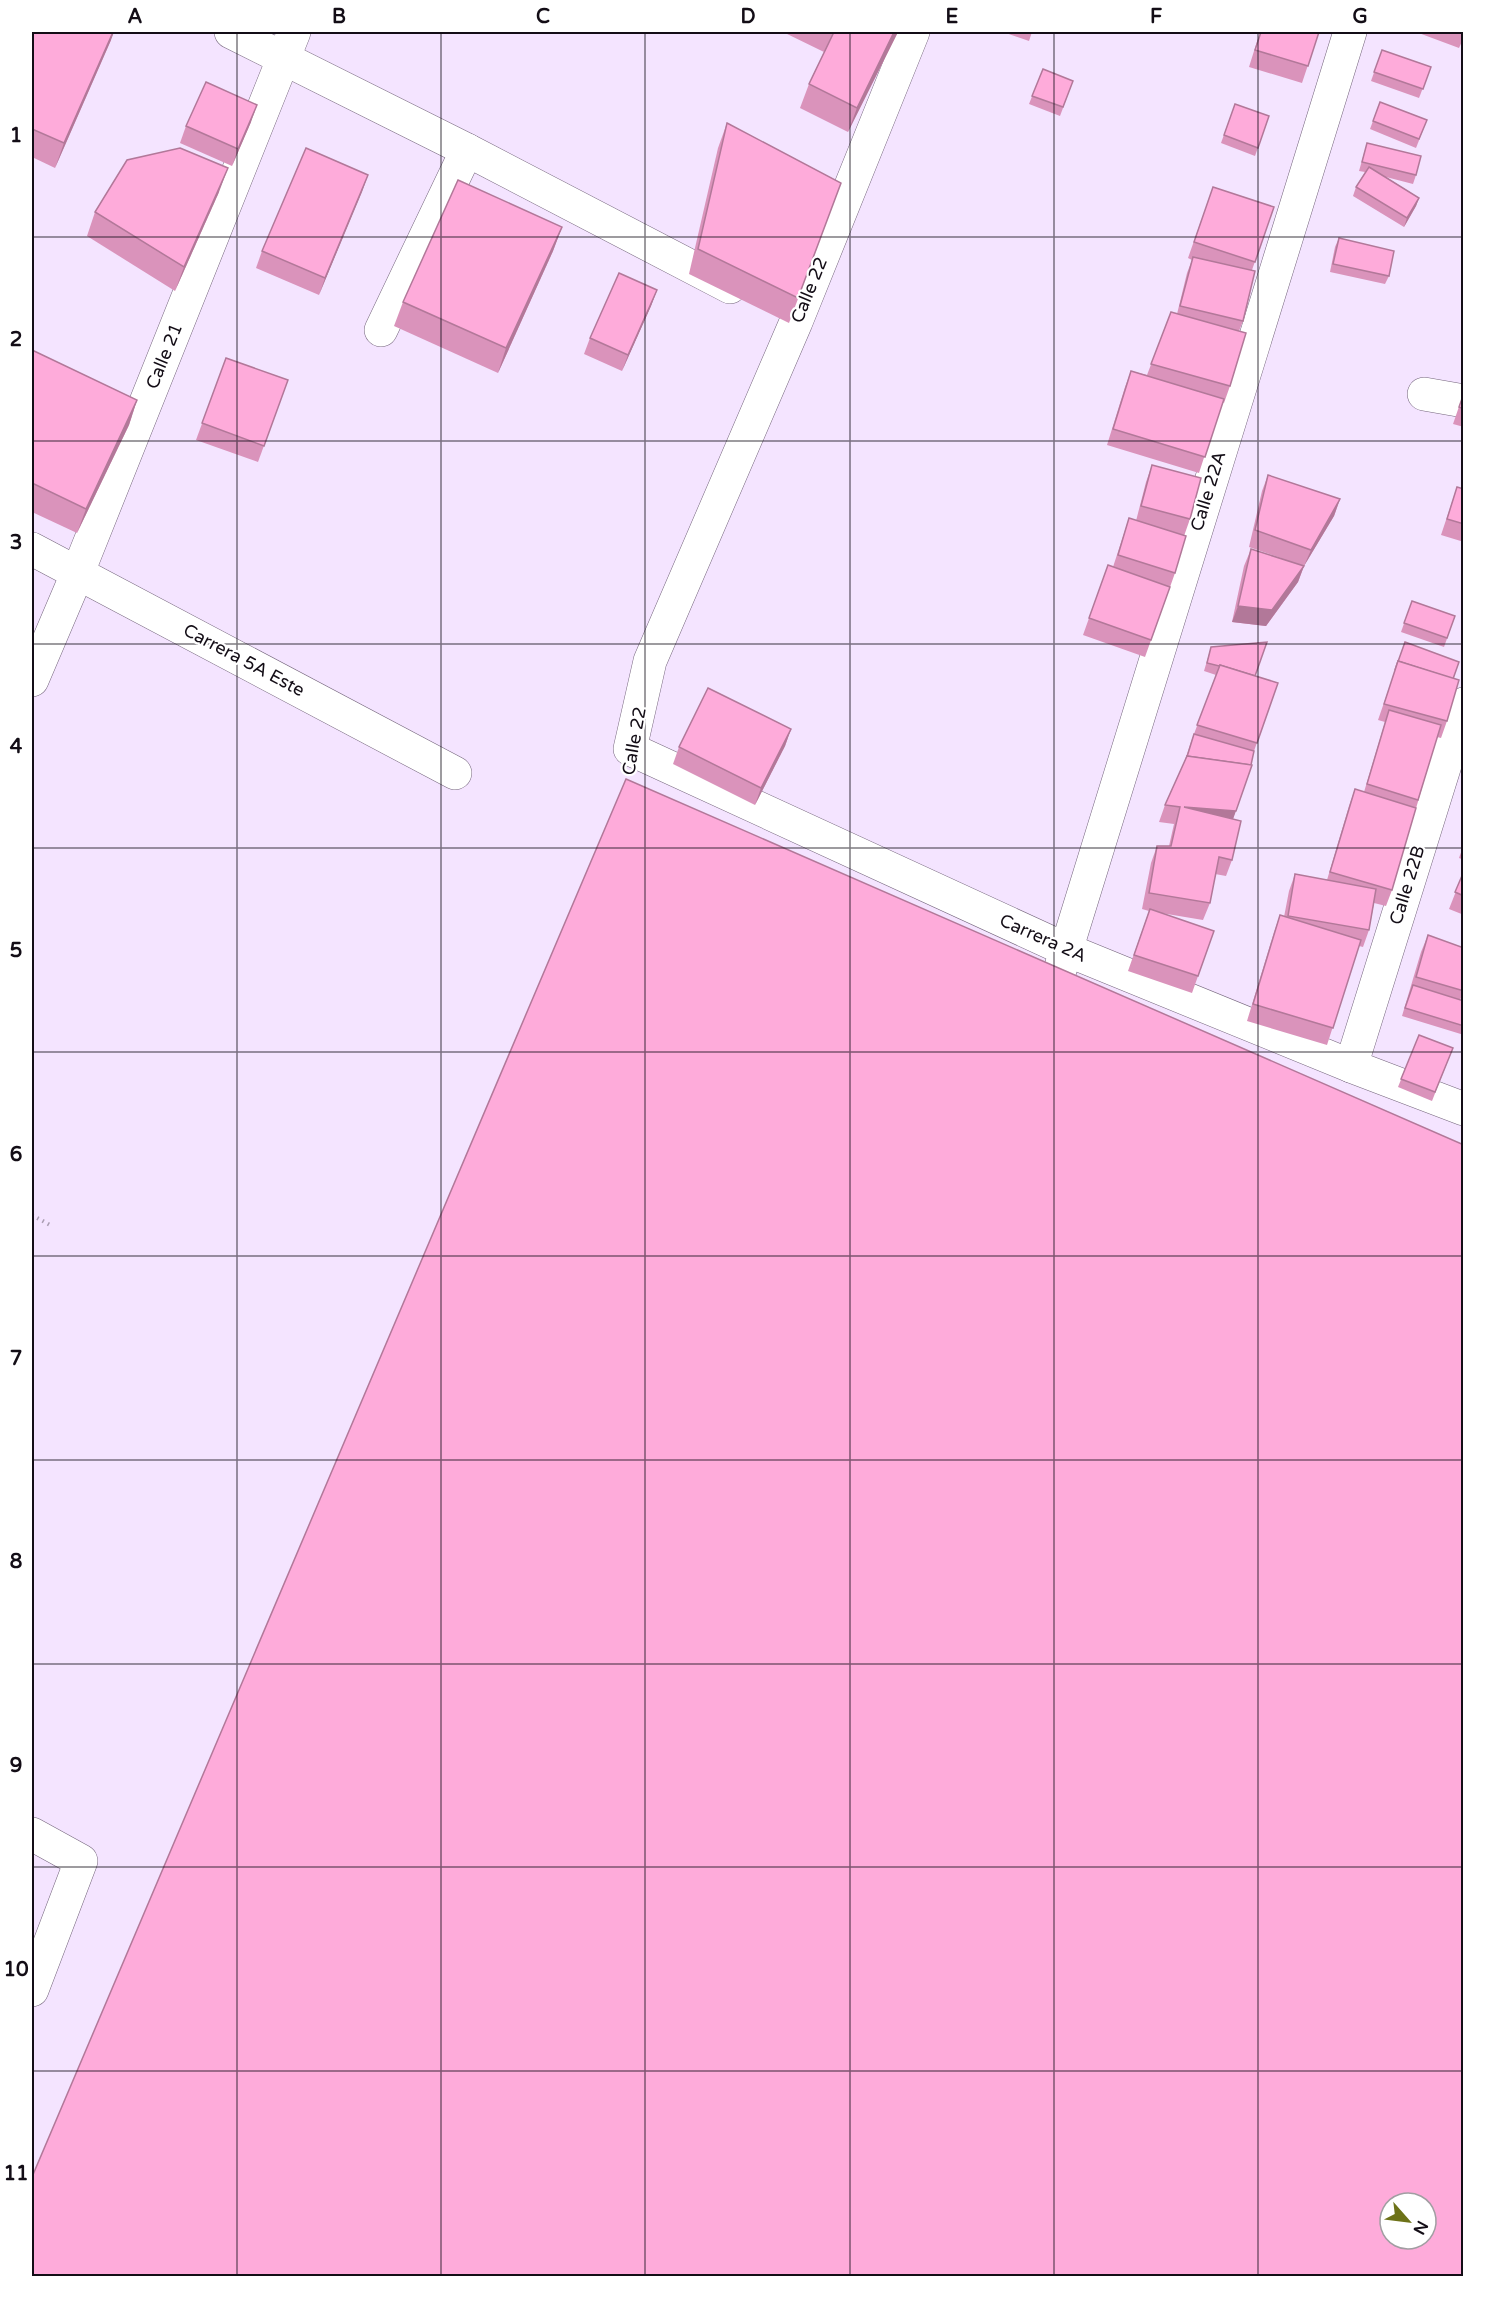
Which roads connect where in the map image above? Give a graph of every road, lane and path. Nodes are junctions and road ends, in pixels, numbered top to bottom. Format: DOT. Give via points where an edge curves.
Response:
graph roads {
  1 [pos="231,32"];
  2 [pos="913,32"];
  3 [pos="1350,32"];
  4 [pos="288,45"];
  5 [pos="467,150"];
  6 [pos="774,310"];
  7 [pos="381,330"];
  8 [pos="1424,394"];
  9 [pos="1464,401"];
  10 [pos="32,549"];
  11 [pos="78,572"];
  12 [pos="32,680"];
  13 [pos="1464,704"];
  14 [pos="630,749"];
  15 [pos="455,773"];
  16 [pos="1067,950"];
  17 [pos="1052,995"];
  18 [pos="1351,1066"];
  19 [pos="1464,1109"];
  20 [pos="32,1215"];
  21 [pos="50,1225"];
  22 [pos="32,1834"];
  23 [pos="32,1990"];
  1 -- 4 [label="street"];
  2 -- 6 [label="street, Calle 22"];
  3 -- 16 [label="street, Calle 22A"];
  4 -- 5 [label="street"];
  4 -- 11 [label="street, Calle 21"];
  5 -- 6 [label="street"];
  5 -- 7 [label="street"];
  6 -- 14 [label="street, Calle 22" via="651,661"];
  8 -- 9 [label="street"];
  10 -- 11 [label="street, Carrera 5A Este"];
  11 -- 12 [label="street, Calle 21"];
  11 -- 15 [label="street, Carrera 5A Este"];
  13 -- 18 [label="street, Calle 22B"];
  14 -- 16 [label="street, Carrera 2A"];
  16 -- 17 [label="street, Calle 22A"];
  16 -- 18 [label="street, Carrera 2A"];
  18 -- 19 [label="street, Carrera 2A"];
  20 -- 21 [label="path"];
  22 -- 23 [label="street" via="81,1861"];
}
